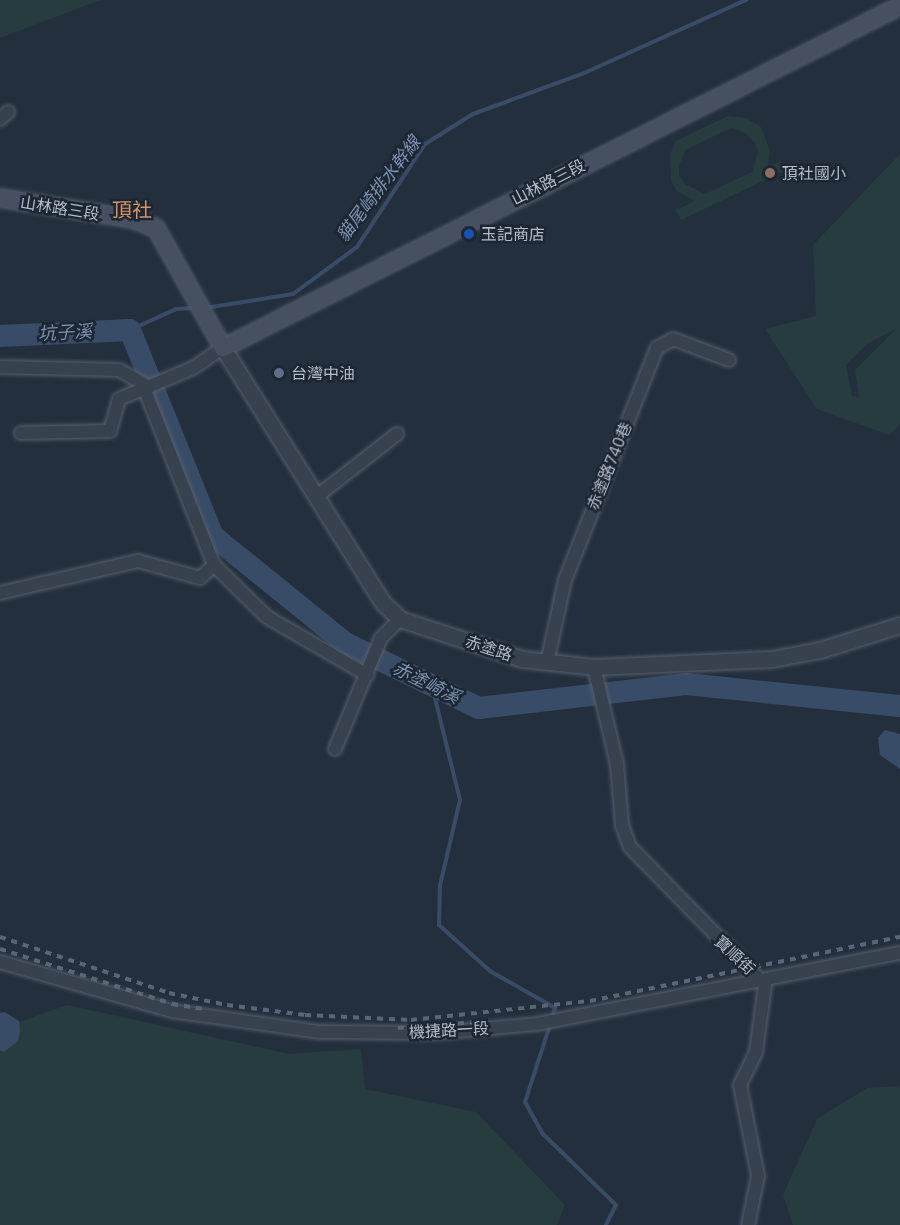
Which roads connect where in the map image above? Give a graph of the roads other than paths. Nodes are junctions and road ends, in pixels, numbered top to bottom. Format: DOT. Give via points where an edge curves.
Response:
graph roads {
  1 [pos="900,6"];
  2 [pos="0,198"];
  3 [pos="223,348"];
  4 [pos="729,360"];
  5 [pos="0,367"];
  6 [pos="147,388"];
  7 [pos="21,433"];
  8 [pos="397,434"];
  9 [pos="316,497"];
  10 [pos="214,565"];
  11 [pos="0,593"];
  12 [pos="400,619"];
  13 [pos="900,625"];
  14 [pos="547,663"];
  15 [pos="367,672"];
  16 [pos="597,673"];
  17 [pos="335,749"];
  18 [pos="900,952"];
  19 [pos="0,962"];
  20 [pos="762,982"];
  21 [pos="748,1225"];
  1 -- 3 [label="main road, 山林路三段"];
  2 -- 3 [label="main road, 山林路三段" via="145,222 164,238"];
  3 -- 6 [label="street" via="193,368"];
  3 -- 9 [label="street, 赤塗路"];
  4 -- 14 [label="street, 赤塗路740巷" via="673,339 657,348 565,580"];
  5 -- 6 [label="street" via="119,370"];
  6 -- 7 [label="street" via="119,399 110,431"];
  6 -- 10 [label="street"];
  8 -- 9 [label="street"];
  9 -- 12 [label="street, 赤塗路" via="389,612"];
  10 -- 11 [label="street" via="200,578 138,561"];
  10 -- 15 [label="street" via="267,617"];
  12 -- 14 [label="street, 赤塗路" via="507,655"];
  12 -- 15 [label="street" via="381,638"];
  13 -- 16 [label="street, 赤塗路" via="820,650 772,659"];
  14 -- 16 [label="street, 赤塗路"];
  15 -- 17 [label="street"];
  16 -- 20 [label="street, 寶順街" via="617,764 622,825 630,847"];
  18 -- 20 [label="street, 機捷路一段"];
  19 -- 20 [label="street, 機捷路一段" via="172,1011 319,1032 435,1033 542,1023"];
  20 -- 21 [label="street, 寶順街" via="763,1011 756,1052 740,1085 758,1176"];
}
